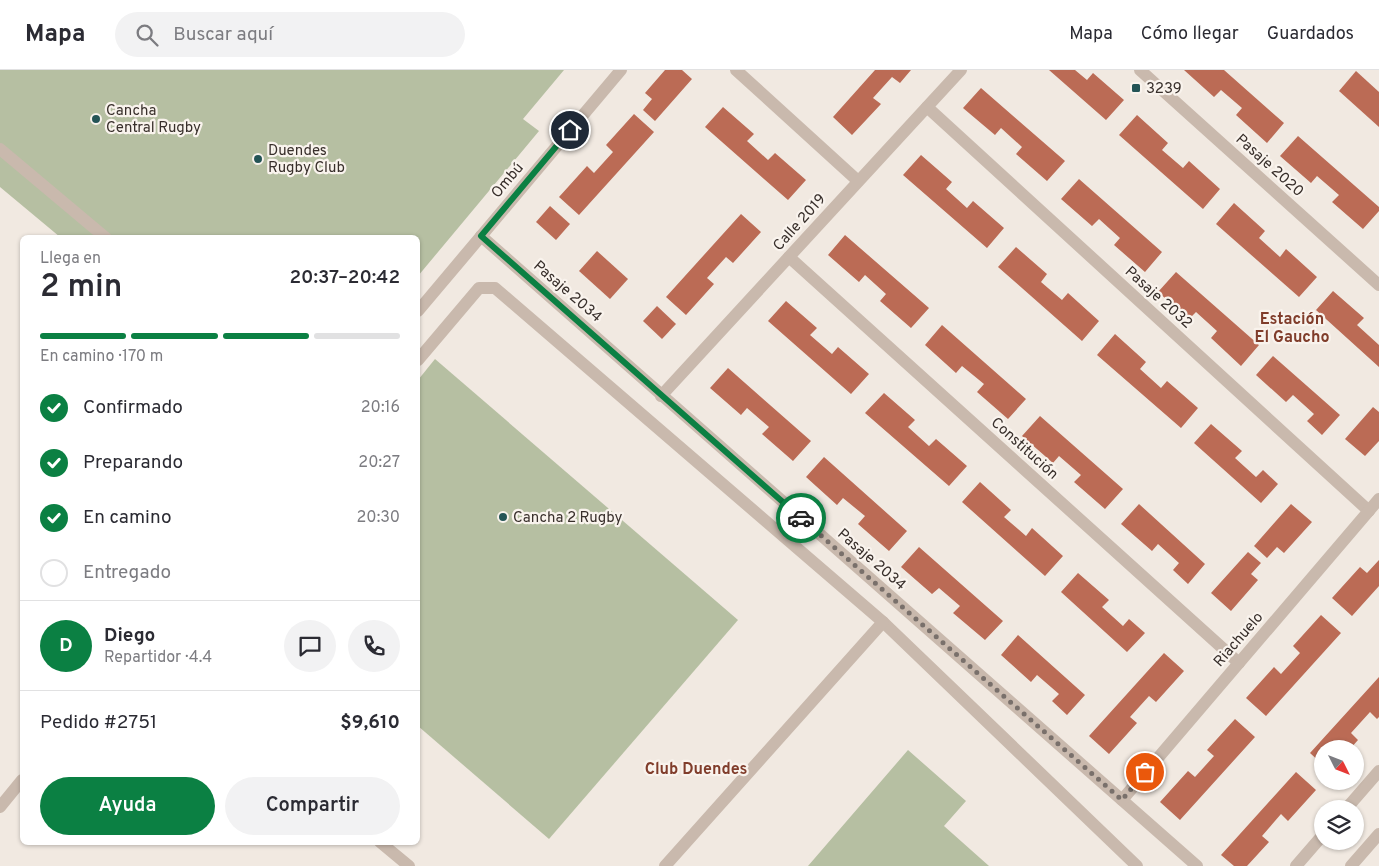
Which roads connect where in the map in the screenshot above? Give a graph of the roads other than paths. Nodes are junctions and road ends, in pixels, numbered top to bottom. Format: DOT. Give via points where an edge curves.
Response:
graph roads {
  1 [pos="621,70"];
  2 [pos="736,70"];
  3 [pos="961,70"];
  4 [pos="1140,70"];
  5 [pos="927,107"];
  6 [pos="0,149"];
  7 [pos="858,181"];
  8 [pos="102,235"];
  9 [pos="481,236"];
  10 [pos="789,258"];
  11 [pos="1379,285"];
  12 [pos="420,309"];
  13 [pos="420,358"];
  14 [pos="661,396"];
  15 [pos="1379,499"];
  16 [pos="1369,511"];
  17 [pos="883,622"];
  18 [pos="1239,663"];
  19 [pos="1379,771"];
  20 [pos="20,782"];
  21 [pos="1122,800"];
  22 [pos="1354,800"];
  23 [pos="0,807"];
  24 [pos="1379,834"];
  25 [pos="384,845"];
  26 [pos="1314,845"];
  27 [pos="409,866"];
  28 [pos="665,866"];
  29 [pos="1137,866"];
  30 [pos="1196,866"];
  31 [pos="1296,866"];
  32 [pos="1350,866"];
  1 -- 9 [label="street, Ombú"];
  2 -- 7 [label="street"];
  3 -- 5 [label="street, Calle 2019"];
  4 -- 11 [label="street, Pasaje 2020"];
  5 -- 7 [label="street, Calle 2019"];
  5 -- 16 [label="street, Pasaje 2032"];
  6 -- 8 [label="street"];
  7 -- 10 [label="street, Calle 2019"];
  9 -- 12 [label="street, Ombú"];
  9 -- 14 [label="street, Pasaje 2034"];
  10 -- 14 [label="street, Calle 2019"];
  10 -- 18 [label="street, Constitución"];
  13 -- 17 [label="street" via="479,288 495,288"];
  14 -- 21 [label="street, Pasaje 2034"];
  15 -- 16 [label="street, Riachuelo"];
  16 -- 18 [label="street, Riachuelo"];
  17 -- 28 [label="street"];
  17 -- 29 [label="street"];
  18 -- 21 [label="street, Riachuelo"];
  19 -- 22 [label="street"];
  20 -- 23 [label="street"];
  21 -- 30 [label="street, Pasaje 2034"];
  24 -- 32 [label="street"];
  25 -- 27 [label="street"];
  26 -- 31 [label="street"];
}
